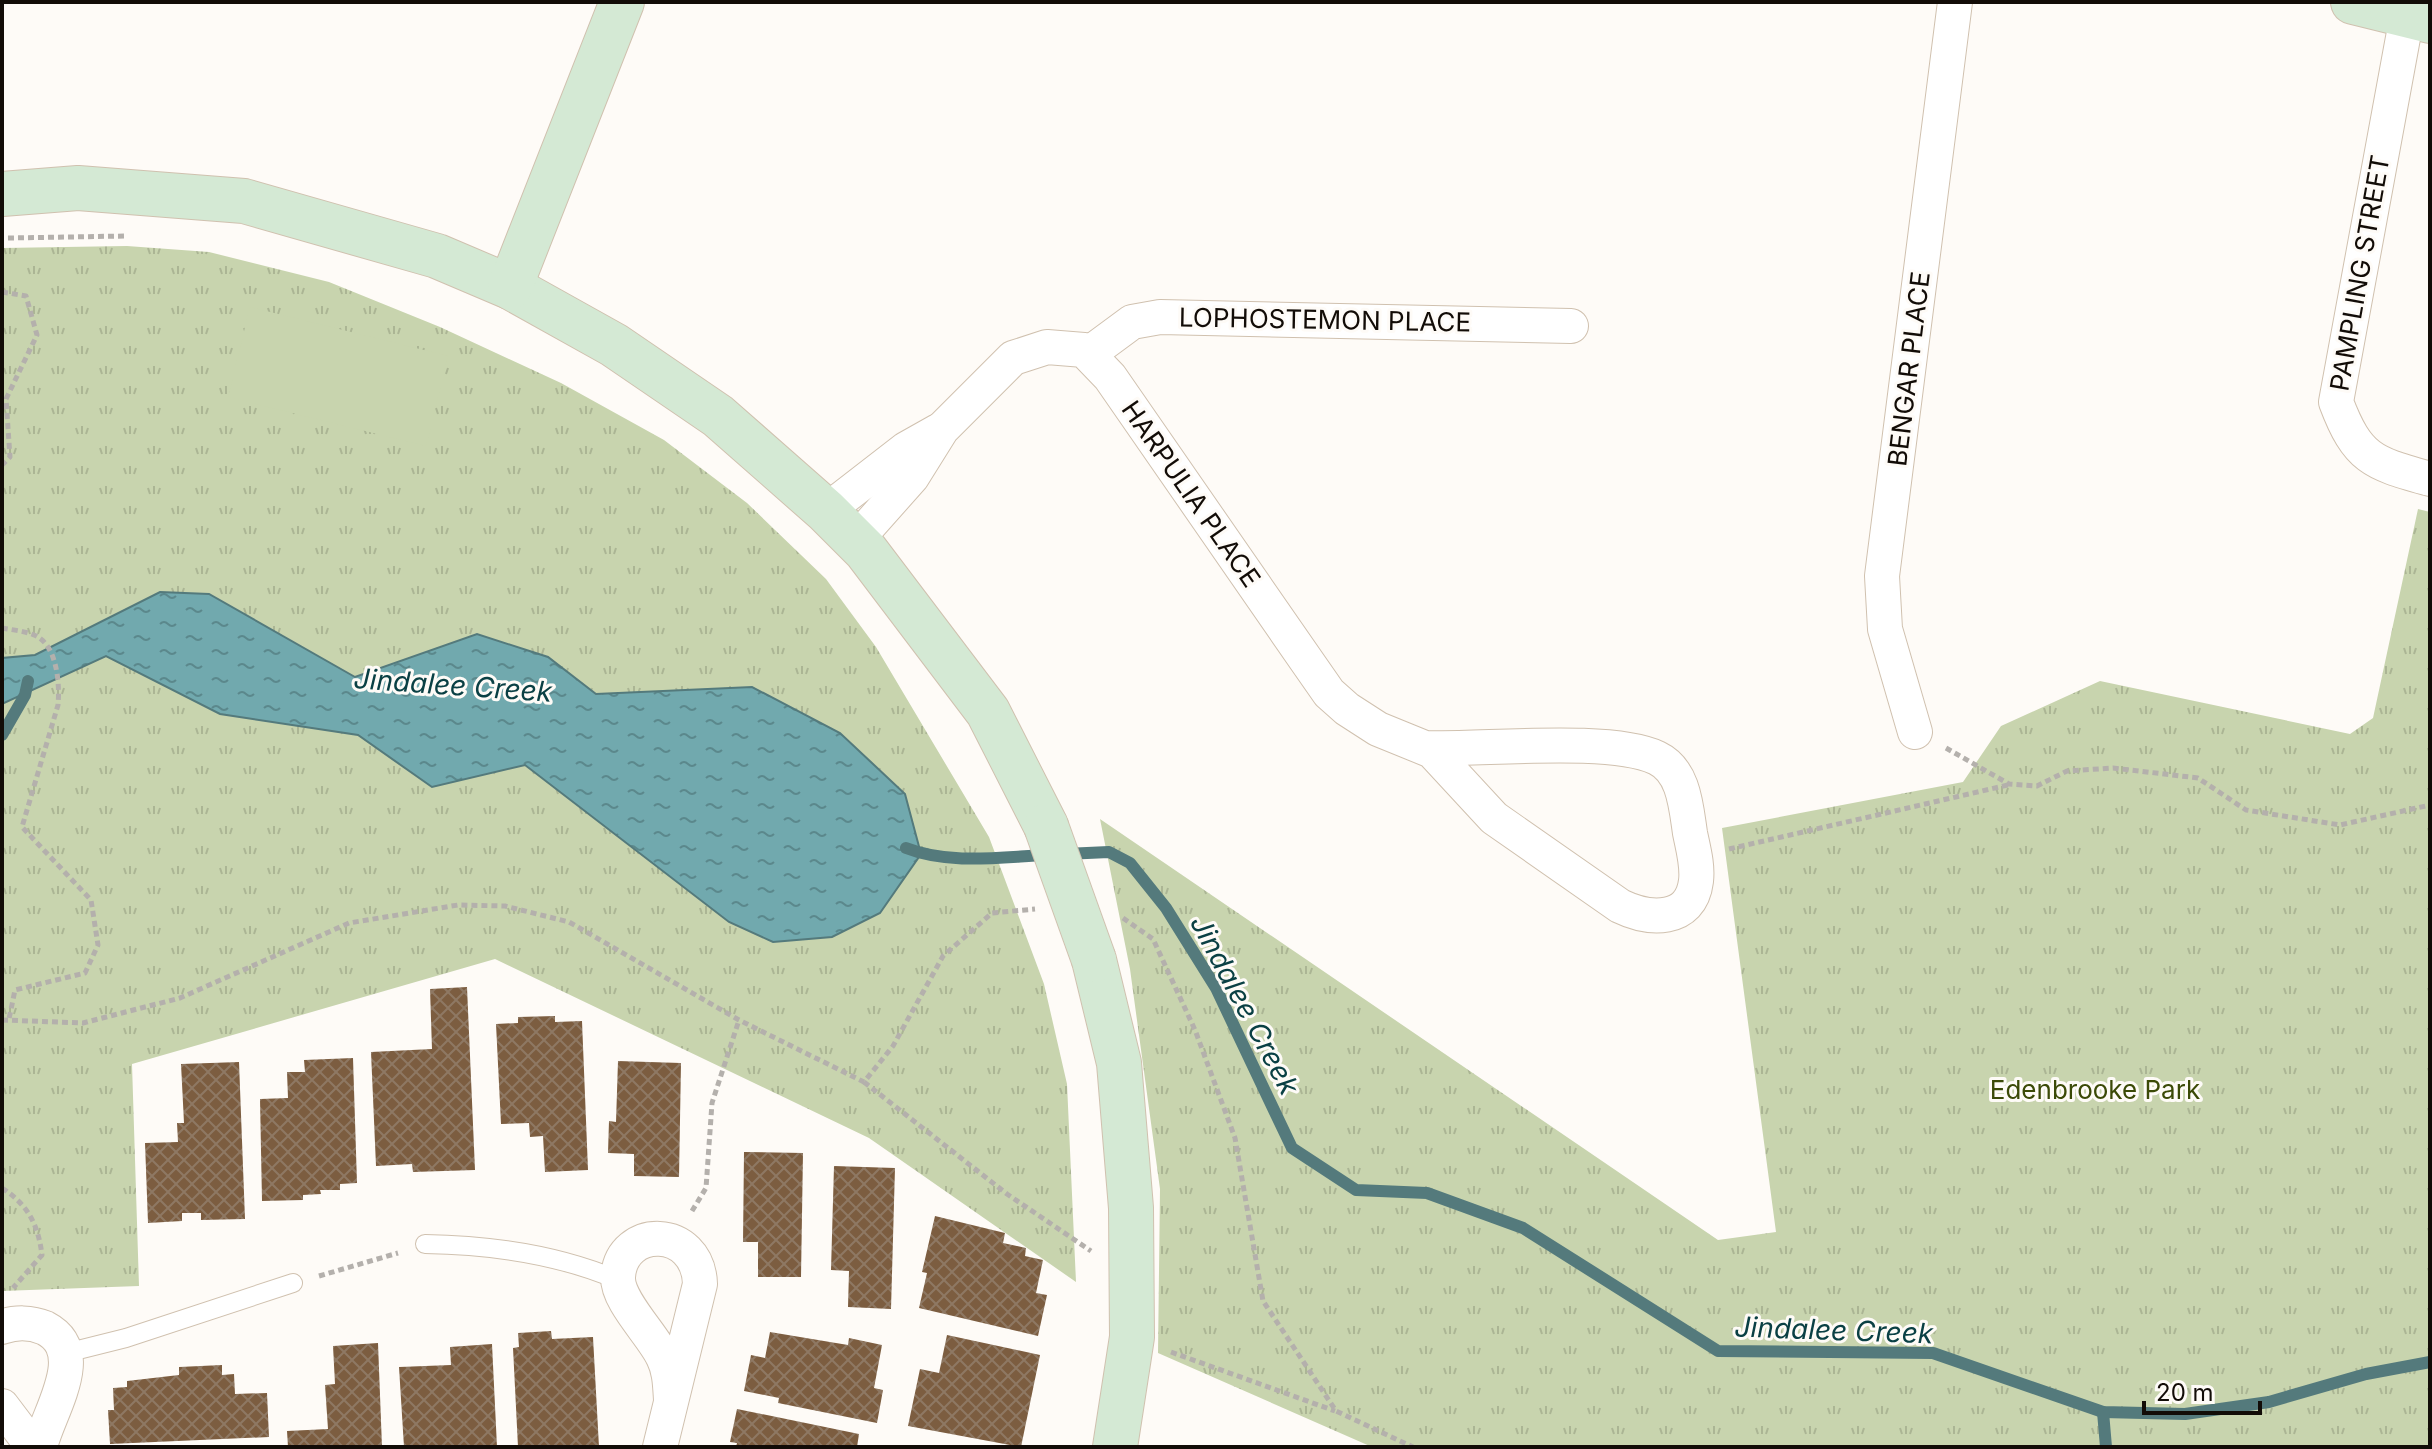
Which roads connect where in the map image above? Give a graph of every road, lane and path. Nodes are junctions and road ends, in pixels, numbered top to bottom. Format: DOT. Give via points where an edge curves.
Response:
graph roads {
  1 [pos="622,2"];
  2 [pos="1955,2"];
  3 [pos="2353,2"];
  4 [pos="2419,18"];
  5 [pos="2,194"];
  6 [pos="128,236"];
  7 [pos="2,239"];
  8 [pos="510,287"];
  9 [pos="2,292"];
  10 [pos="1571,326"];
  11 [pos="1090,353"];
  12 [pos="2,465"];
  13 [pos="2430,479"];
  14 [pos="841,526"];
  15 [pos="2,628"];
  16 [pos="1915,732"];
  17 [pos="1426,748"];
  18 [pos="2009,784"];
  19 [pos="2430,805"];
  20 [pos="1694,857"];
  21 [pos="1039,908"];
  22 [pos="1111,910"];
  23 [pos="9,1019"];
  24 [pos="2,1020"];
  25 [pos="739,1020"];
  26 [pos="864,1082"];
  27 [pos="2,1188"];
  28 [pos="673,1241"];
  29 [pos="425,1244"];
  30 [pos="1091,1251"];
  31 [pos="618,1280"];
  32 [pos="293,1283"];
  33 [pos="4,1312"];
  34 [pos="1166,1350"];
  35 [pos="66,1353"];
  36 [pos="671,1400"];
  37 [pos="2,1406"];
  38 [pos="1336,1411"];
  39 [pos="33,1447"];
  40 [pos="40,1447"];
  41 [pos="660,1447"];
  42 [pos="1115,1447"];
  43 [pos="1413,1447"];
  1 -- 8 [label="street"];
  2 -- 16 [label="street, BENGAR PLACE" via="1882,576 1885,629"];
  3 -- 4 [label="street"];
  4 -- 13 [label="street, PAMPLING STREET" via="2336,402 2350,438 2381,465"];
  5 -- 8 [label="street" via="78,188 244,201 437,256"];
  6 -- 7 [label="path"];
  8 -- 14 [label="street" via="614,345 718,416"];
  9 -- 12 [label="path" via="26,296 37,335 6,399 10,457"];
  10 -- 11 [label="street, LOPHOSTEMON PLACE" via="1160,317 1132,322"];
  11 -- 14 [label="street" via="1056,346 1020,355 942,429 906,449"];
  11 -- 17 [label="street, HARPULIA PLACE" via="1329,693 1362,720"];
  14 -- 42 [label="street, bridge" via="988,712 1046,826 1094,960 1119,1063 1131,1208 1132,1337"];
  15 -- 23 [label="path" via="36,635 48,645 60,685 58,705 22,827 91,900 98,945 85,973 15,990"];
  16 -- 18 [label="path"];
  17 -- 20 [label="street, HARPULIA PLACE" via="1598,748 1656,757 1680,784"];
  17 -- 20 [label="street, HARPULIA PLACE" via="1494,818 1639,915 1669,915 1687,904 1696,879"];
  18 -- 19 [label="path" via="2037,786 2067,771 2113,768 2198,778 2246,810 2340,825"];
  18 -- 20 [label="path"];
  21 -- 26 [label="path" via="992,913 943,956 893,1046"];
  22 -- 38 [label="path" via="1153,939 1195,1030 1235,1138 1263,1301"];
  23 -- 24 [label="path"];
  23 -- 25 [label="path" via="83,1023 167,1002 349,923 458,905 505,906 569,922"];
  25 -- 26 [label="path"];
  25 -- 28 [label="path" via="712,1103 706,1188"];
  26 -- 30 [label="path" via="1007,1194"];
  27 -- 33 [label="path" via="20,1199 38,1227 42,1255"];
  28 -- 31 [label="street" via="639,1244 621,1265"];
  28 -- 36 [label="street" via="695,1259 700,1284"];
  29 -- 31 [label="lane" via="573,1261"];
  29 -- 32 [label="path"];
  31 -- 36 [label="street" via="663,1357"];
  32 -- 35 [label="lane"];
  33 -- 35 [label="street" via="45,1328"];
  34 -- 38 [label="path"];
  35 -- 40 [label="street" via="64,1376"];
  36 -- 41 [label="street"];
  37 -- 39 [label="street"];
  38 -- 43 [label="path"];
}
